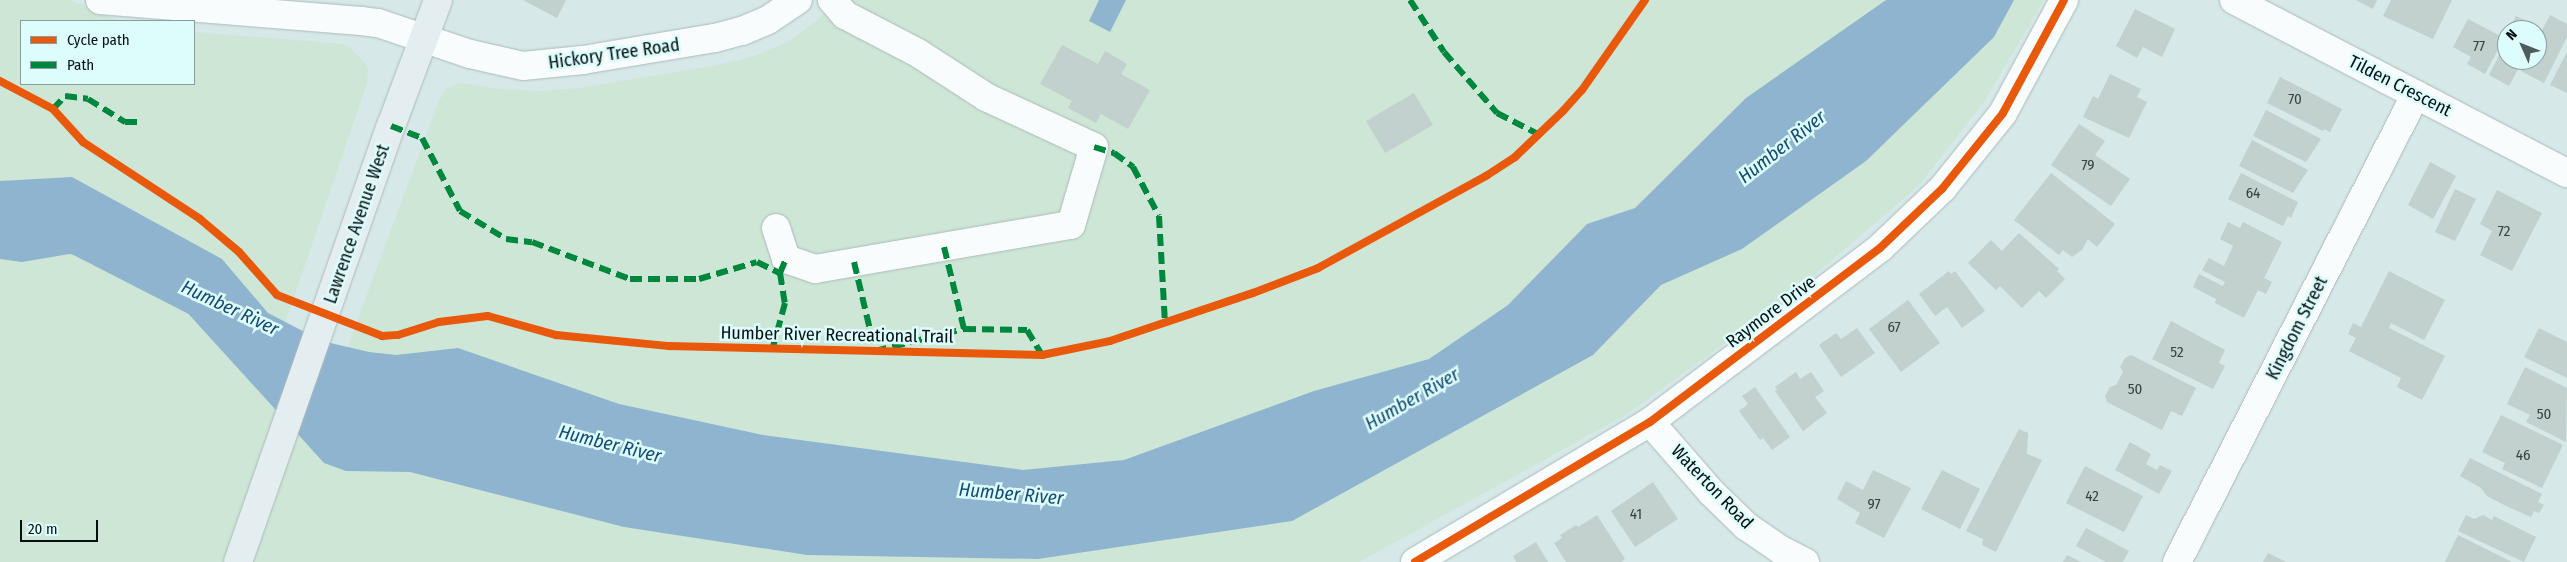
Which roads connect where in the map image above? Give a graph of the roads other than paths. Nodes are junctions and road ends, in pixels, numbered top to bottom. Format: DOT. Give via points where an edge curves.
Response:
graph roads {
  1 [pos="100,0"];
  2 [pos="438,0"];
  3 [pos="798,0"];
  4 [pos="832,0"];
  5 [pos="2064,0"];
  6 [pos="2234,0"];
  7 [pos="424,38"];
  8 [pos="2416,94"];
  9 [pos="2567,173"];
  10 [pos="776,228"];
  11 [pos="1650,422"];
  12 [pos="238,562"];
  13 [pos="1415,562"];
  14 [pos="1805,562"];
  15 [pos="2177,562"];
  1 -- 7 [label="street, Hickory Tree Road" via="361,21"];
  2 -- 7 [label="main road, Lawrence Avenue West"];
  3 -- 7 [label="street, Hickory Tree Road" via="768,20 742,31 564,62 523,66 470,54"];
  4 -- 10 [label="street" via="845,15 918,53 986,97 1094,147 1071,225 815,269 786,259"];
  5 -- 11 [label="street, Raymore Drive" via="2003,113 1942,189 1880,248"];
  6 -- 8 [label="street, Tilden Crescent"];
  7 -- 12 [label="main road, Lawrence Avenue West"];
  8 -- 9 [label="street, Tilden Crescent"];
  8 -- 15 [label="street, Kingdom Street"];
  11 -- 13 [label="street, Raymore Drive"];
  11 -- 14 [label="street, Waterton Road" via="1711,492 1746,526"];
}
